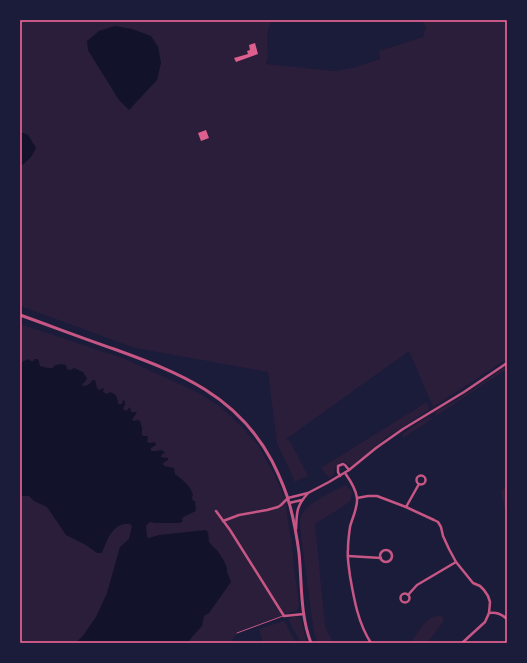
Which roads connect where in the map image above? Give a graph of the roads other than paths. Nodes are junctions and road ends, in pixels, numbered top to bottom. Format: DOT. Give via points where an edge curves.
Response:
graph roads {
  1 [pos="20,315"];
  2 [pos="507,363"];
  3 [pos="349,470"];
  4 [pos="345,473"];
  5 [pos="340,476"];
  6 [pos="419,484"];
  7 [pos="308,493"];
  8 [pos="288,498"];
  9 [pos="357,498"];
  10 [pos="303,499"];
  11 [pos="290,505"];
  12 [pos="406,507"];
  13 [pos="216,511"];
  14 [pos="223,521"];
  15 [pos="296,535"];
  16 [pos="348,556"];
  17 [pos="381,558"];
  18 [pos="456,562"];
  19 [pos="408,595"];
  20 [pos="489,613"];
  21 [pos="304,614"];
  22 [pos="284,616"];
  23 [pos="507,619"];
  24 [pos="237,634"];
  25 [pos="311,643"];
  26 [pos="371,643"];
  27 [pos="462,643"];
  1 -- 8 [label="street" via="166,369 209,392 231,408 249,426 274,465"];
  2 -- 3 [label="street" via="403,429"];
  3 -- 4 [label="street"];
  3 -- 5 [label="street" via="345,465 338,466"];
  4 -- 5 [label="street"];
  4 -- 9 [label="street"];
  5 -- 7 [label="street"];
  6 -- 12 [label="street"];
  7 -- 8 [label="street"];
  7 -- 10 [label="street"];
  8 -- 11 [label="street"];
  8 -- 14 [label="street" via="278,507"];
  9 -- 12 [label="street" via="373,496"];
  9 -- 16 [label="street" via="350,527"];
  10 -- 11 [label="street"];
  10 -- 15 [label="street" via="297,512"];
  11 -- 15 [label="street"];
  12 -- 18 [label="street" via="438,522"];
  13 -- 14 [label="street"];
  14 -- 22 [label="street"];
  15 -- 21 [label="street"];
  16 -- 17 [label="street"];
  16 -- 26 [label="street" via="351,584 361,624"];
  17 -- 17 [label="street" via="385,550 390,551 392,555 388,562"];
  18 -- 19 [label="street" via="416,585"];
  18 -- 20 [label="street" via="473,583 486,592 490,602"];
  20 -- 23 [label="street" via="496,612"];
  20 -- 27 [label="street" via="483,624"];
  21 -- 22 [label="street"];
  21 -- 25 [label="street"];
  22 -- 24 [label="lane"];
}
